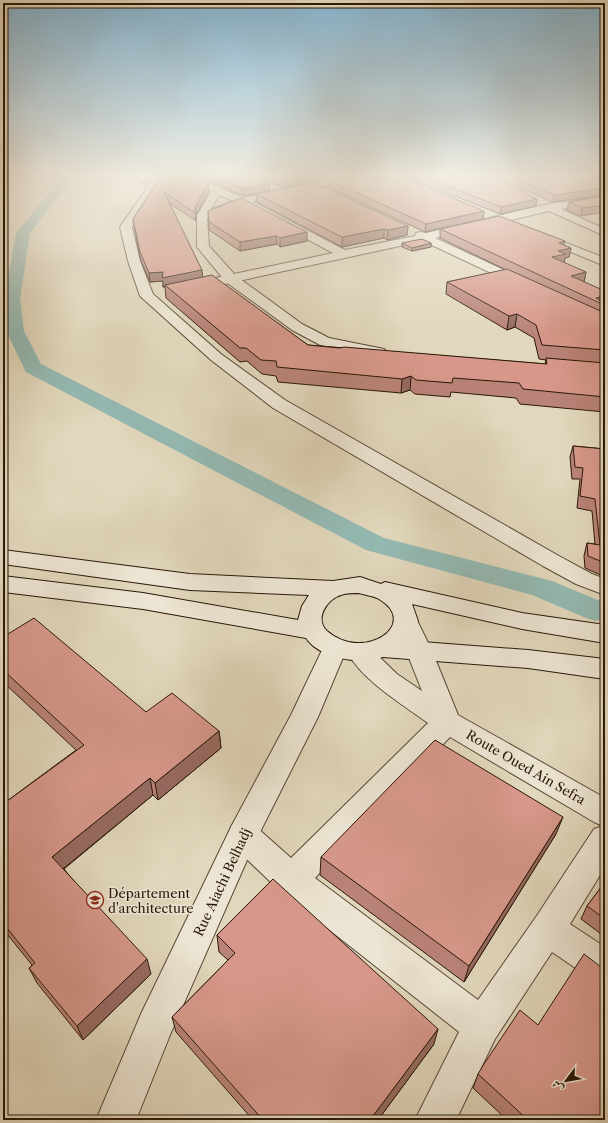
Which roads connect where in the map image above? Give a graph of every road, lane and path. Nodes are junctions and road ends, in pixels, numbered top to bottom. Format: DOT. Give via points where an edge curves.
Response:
graph roads {
  1 [pos="126,227"];
  2 [pos="202,227"];
  3 [pos="290,227"];
  4 [pos="464,227"];
  5 [pos="591,227"];
  6 [pos="411,230"];
  7 [pos="534,233"];
  8 [pos="605,234"];
  9 [pos="425,237"];
  10 [pos="343,254"];
  11 [pos="605,262"];
  12 [pos="232,279"];
  13 [pos="533,289"];
  14 [pos="178,290"];
  15 [pos="396,354"];
  16 [pos="3,557"];
  17 [pos="3,584"];
  18 [pos="605,587"];
  19 [pos="373,588"];
  20 [pos="333,589"];
  21 [pos="406,620"];
  22 [pos="605,634"];
  23 [pos="348,645"];
  24 [pos="420,651"];
  25 [pos="605,669"];
  26 [pos="447,722"];
  27 [pos="605,813"];
  28 [pos="243,835"];
  29 [pos="605,839"];
  30 [pos="291,880"];
  31 [pos="548,929"];
  32 [pos="605,968"];
  33 [pos="482,1026"];
  34 [pos="440,1118"];
  35 [pos="116,1120"];
  1 -- 18 [label="street" via="134,261 154,295 216,356 279,404 551,561"];
  2 -- 12 [label="street" via="203,247"];
  3 -- 10 [label="street"];
  4 -- 9 [label="street"];
  5 -- 8 [label="street"];
  6 -- 9 [label="street"];
  7 -- 11 [label="street"];
  9 -- 10 [label="street"];
  9 -- 13 [label="street"];
  10 -- 12 [label="street"];
  12 -- 14 [label="street"];
  12 -- 15 [label="street" via="297,328 325,342"];
  16 -- 20 [label="street" via="190,582"];
  17 -- 23 [label="street" via="143,601"];
  19 -- 20 [label="street" via="360,585"];
  19 -- 21 [label="street" via="396,600 404,610"];
  19 -- 22 [label="street" via="502,617 568,630"];
  20 -- 23 [label="street" via="315,602 310,611 310,621"];
  21 -- 23 [label="street" via="404,631 396,641"];
  21 -- 24 [label="street"];
  23 -- 24 [label="street"];
  23 -- 26 [label="street, Route Oued Ain Sefra" via="388,681"];
  23 -- 28 [label="street, Rue Aiachi Belhadj" via="304,717"];
  24 -- 25 [label="street" via="528,659"];
  24 -- 26 [label="street"];
  26 -- 27 [label="street, Route Oued Ain Sefra"];
  26 -- 30 [label="street"];
  28 -- 30 [label="street"];
  28 -- 35 [label="street, Rue Aiachi Belhadj" via="154,1027"];
  29 -- 31 [label="street"];
  30 -- 33 [label="street"];
  31 -- 32 [label="street"];
  31 -- 33 [label="street"];
  33 -- 34 [label="street"];
}
